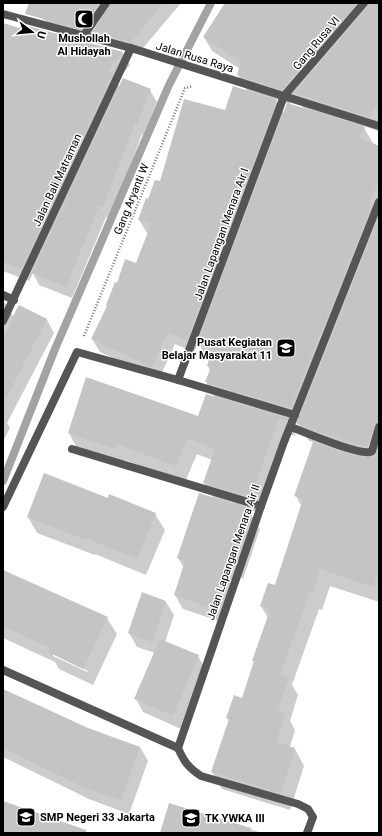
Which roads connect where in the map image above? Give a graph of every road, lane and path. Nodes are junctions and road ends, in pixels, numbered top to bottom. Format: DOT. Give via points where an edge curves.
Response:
graph roads {
  1 [pos="106,3"];
  2 [pos="364,3"];
  3 [pos="3,14"];
  4 [pos="84,35"];
  5 [pos="131,48"];
  6 [pos="221,76"];
  7 [pos="284,96"];
  8 [pos="379,126"];
  9 [pos="379,202"];
  10 [pos="3,295"];
  11 [pos="14,300"];
  12 [pos="3,321"];
  13 [pos="77,352"];
  14 [pos="178,380"];
  15 [pos="295,416"];
  16 [pos="291,427"];
  17 [pos="379,427"];
  18 [pos="72,449"];
  19 [pos="261,506"];
  20 [pos="3,507"];
  21 [pos="3,670"];
  22 [pos="178,748"];
  23 [pos="307,833"];
  1 -- 4 [label="street"];
  2 -- 7 [label="street, Gang Rusa VI"];
  3 -- 4 [label="street, Jalan Rusa Raya"];
  4 -- 5 [label="street, Jalan Rusa Raya"];
  5 -- 6 [label="street, Jalan Rusa Raya"];
  5 -- 11 [label="street, Jalan Bali Matraman"];
  6 -- 7 [label="street, Jalan Rusa Raya"];
  6 -- 13 [label="path, Gang Aryanti W" via="185,88"];
  7 -- 8 [label="street, Jalan Rusa Raya"];
  7 -- 14 [label="street, Jalan Lapangan Menara Air I"];
  9 -- 15 [label="street, Jalan Lapangan Menara Air II"];
  10 -- 11 [label="street"];
  11 -- 12 [label="street, Jalan Bali Matraman"];
  13 -- 14 [label="street"];
  13 -- 20 [label="street"];
  14 -- 15 [label="street"];
  15 -- 16 [label="street, Jalan Lapangan Menara Air II"];
  16 -- 17 [label="street" via="351,450 369,453 374,448"];
  16 -- 19 [label="street, Jalan Lapangan Menara Air II"];
  18 -- 19 [label="street"];
  19 -- 22 [label="street, Jalan Lapangan Menara Air II"];
  21 -- 22 [label="street"];
  22 -- 23 [label="street" via="183,760 202,776 308,809 313,817"];
}
